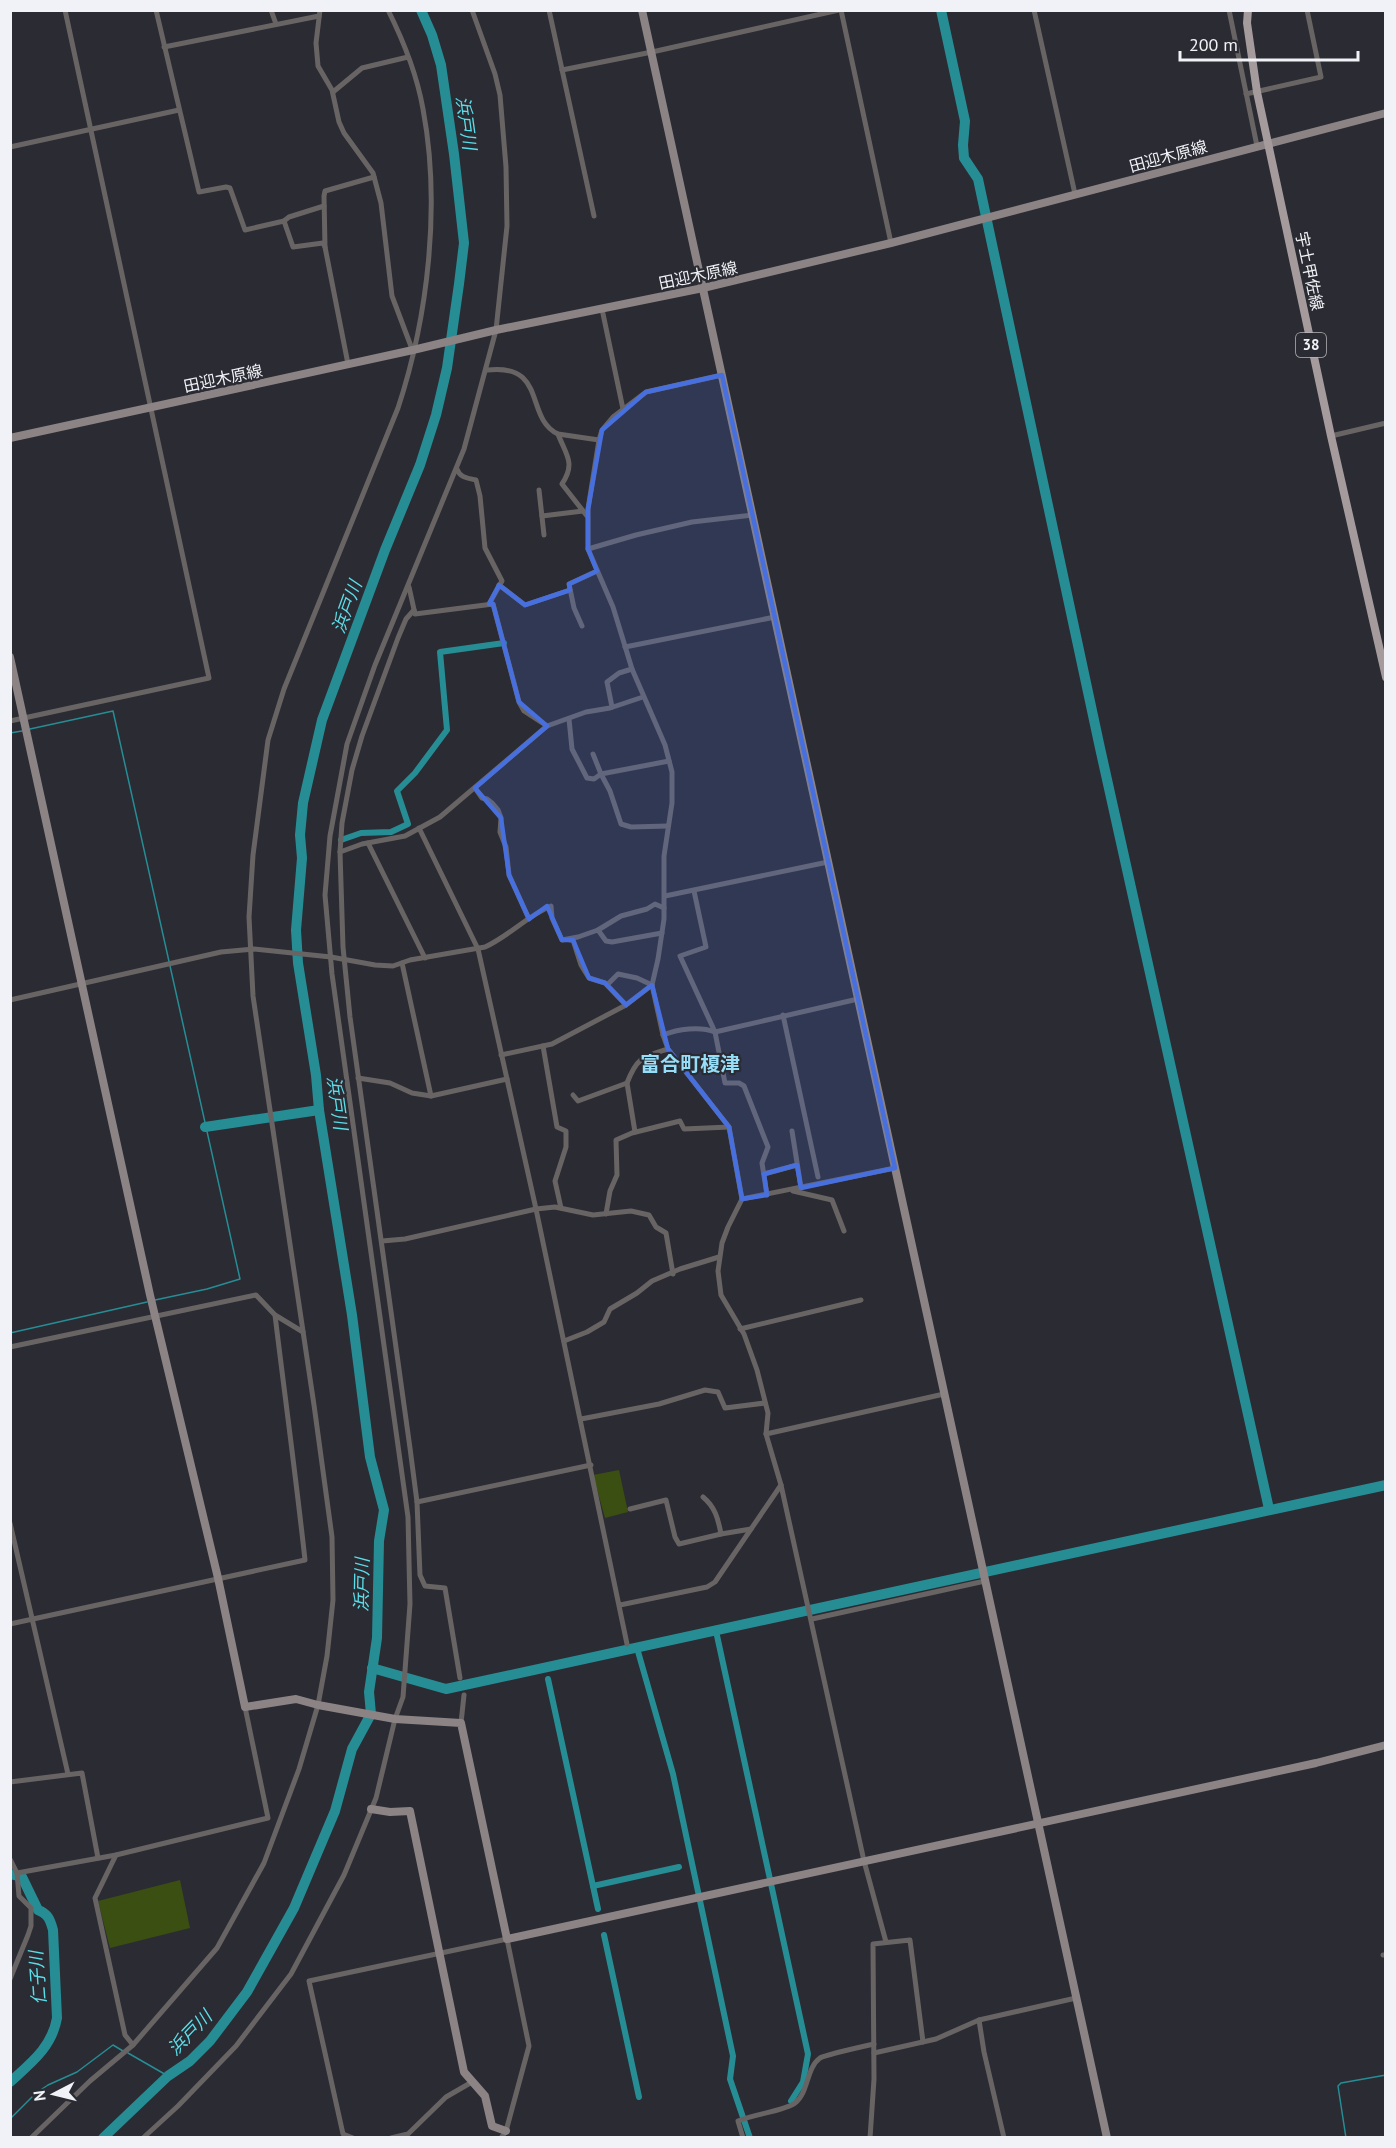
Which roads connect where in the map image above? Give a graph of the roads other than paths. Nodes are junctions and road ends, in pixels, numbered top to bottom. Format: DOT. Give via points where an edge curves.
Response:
graph roads {
  1 [pos="64,10"];
  2 [pos="156,10"];
  3 [pos="271,10"];
  4 [pos="388,10"];
  5 [pos="472,10"];
  6 [pos="549,10"];
  7 [pos="642,10"];
  8 [pos="840,10"];
  9 [pos="1034,10"];
  10 [pos="1229,10"];
  11 [pos="1248,10"];
  12 [pos="1307,10"];
  13 [pos="319,12"];
  14 [pos="276,24"];
  15 [pos="164,47"];
  16 [pos="652,52"];
  17 [pos="408,57"];
  18 [pos="562,70"];
  19 [pos="333,92"];
  20 [pos="1257,92"];
  21 [pos="1246,94"];
  22 [pos="179,110"];
  23 [pos="1386,113"];
  24 [pos="90,128"];
  25 [pos="1269,143"];
  26 [pos="1257,146"];
  27 [pos="10,147"];
  28 [pos="374,177"];
  29 [pos="1075,194"];
  30 [pos="324,206"];
  31 [pos="594,216"];
  32 [pos="284,220"];
  33 [pos="891,243"];
  34 [pos="325,247"];
  35 [pos="703,288"];
  36 [pos="602,309"];
  37 [pos="495,331"];
  38 [pos="413,350"];
  39 [pos="348,364"];
  40 [pos="487,370"];
  41 [pos="722,375"];
  42 [pos="151,408"];
  43 [pos="623,409"];
  44 [pos="1386,423"];
  45 [pos="558,434"];
  46 [pos="1331,436"];
  47 [pos="10,438"];
  48 [pos="599,440"];
  49 [pos="456,469"];
  50 [pos="539,490"];
  51 [pos="585,514"];
  52 [pos="753,515"];
  53 [pos="542,516"];
  54 [pos="544,535"];
  55 [pos="588,549"];
  56 [pos="597,571"];
  57 [pos="408,585"];
  58 [pos="500,585"];
  59 [pos="570,590"];
  60 [pos="489,604"];
  61 [pos="414,610"];
  62 [pos="775,616"];
  63 [pos="582,627"];
  64 [pos="625,647"];
  65 [pos="10,657"];
  66 [pos="632,669"];
  67 [pos="1386,677"];
  68 [pos="643,697"];
  69 [pos="612,707"];
  70 [pos="569,719"];
  71 [pos="10,721"];
  72 [pos="25,721"];
  73 [pos="547,726"];
  74 [pos="593,754"];
  75 [pos="669,761"];
  76 [pos="601,774"];
  77 [pos="475,788"];
  78 [pos="668,826"];
  79 [pos="418,828"];
  80 [pos="368,843"];
  81 [pos="340,852"];
  82 [pos="828,862"];
  83 [pos="694,891"];
  84 [pos="664,896"];
  85 [pos="664,908"];
  86 [pos="529,919"];
  87 [pos="598,930"];
  88 [pos="662,933"];
  89 [pos="562,940"];
  90 [pos="250,949"];
  91 [pos="478,949"];
  92 [pos="331,957"];
  93 [pos="344,958"];
  94 [pos="425,958"];
  95 [pos="402,963"];
  96 [pos="82,984"];
  97 [pos="607,985"];
  98 [pos="652,985"];
  99 [pos="858,999"];
  100 [pos="10,1000"];
  101 [pos="626,1005"];
  102 [pos="783,1015"];
  103 [pos="715,1032"];
  104 [pos="663,1035"];
  105 [pos="543,1046"];
  106 [pos="668,1049"];
  107 [pos="501,1055"];
  108 [pos="358,1078"];
  109 [pos="507,1079"];
  110 [pos="627,1083"];
  111 [pos="573,1095"];
  112 [pos="431,1096"];
  113 [pos="729,1126"];
  114 [pos="792,1131"];
  115 [pos="635,1132"];
  116 [pos="797,1165"];
  117 [pos="895,1168"];
  118 [pos="764,1174"];
  119 [pos="818,1177"];
  120 [pos="801,1188"];
  121 [pos="790,1191"];
  122 [pos="767,1196"];
  123 [pos="742,1199"];
  124 [pos="561,1208"];
  125 [pos="536,1209"];
  126 [pos="606,1214"];
  127 [pos="844,1231"];
  128 [pos="382,1241"];
  129 [pos="719,1257"];
  130 [pos="673,1274"];
  131 [pos="861,1300"];
  132 [pos="154,1314"];
  133 [pos="275,1315"];
  134 [pos="740,1329"];
  135 [pos="303,1332"];
  136 [pos="564,1341"];
  137 [pos="10,1347"];
  138 [pos="944,1394"];
  139 [pos="765,1403"];
  140 [pos="581,1419"];
  141 [pos="766,1434"];
  142 [pos="591,1465"];
  143 [pos="781,1485"];
  144 [pos="703,1497"];
  145 [pos="417,1502"];
  146 [pos="630,1509"];
  147 [pos="10,1523"];
  148 [pos="751,1529"];
  149 [pos="721,1534"];
  150 [pos="218,1578"];
  151 [pos="985,1580"];
  152 [pos="620,1605"];
  153 [pos="811,1617"];
  154 [pos="33,1619"];
  155 [pos="10,1624"];
  156 [pos="627,1644"];
  157 [pos="460,1678"];
  158 [pos="464,1695"];
  159 [pos="318,1705"];
  160 [pos="245,1707"];
  161 [pos="395,1719"];
  162 [pos="461,1723"];
  163 [pos="1386,1745"];
  164 [pos="68,1774"];
  165 [pos="10,1782"];
  166 [pos="371,1809"];
  167 [pos="1038,1823"];
  168 [pos="116,1855"];
  169 [pos="98,1858"];
  170 [pos="10,1859"];
  171 [pos="864,1861"];
  172 [pos="17,1873"];
  173 [pos="507,1939"];
  174 [pos="886,1942"];
  175 [pos="441,1953"];
  176 [pos="10,1979"];
  177 [pos="1076,1998"];
  178 [pos="979,2020"];
  179 [pos="923,2042"];
  180 [pos="874,2044"];
  181 [pos="133,2045"];
  182 [pos="874,2053"];
  183 [pos="472,2082"];
  184 [pos="503,2134"];
  185 [pos="31,2138"];
  186 [pos="143,2138"];
  187 [pos="353,2138"];
  188 [pos="391,2138"];
  189 [pos="742,2138"];
  190 [pos="870,2138"];
  191 [pos="1004,2138"];
  192 [pos="1107,2138"];
  1 -- 24 [label="street"];
  2 -- 15 [label="street"];
  3 -- 14 [label="street"];
  4 -- 17 [label="street"];
  5 -- 37 [label="street" via="500,95 506,167 507,226"];
  6 -- 18 [label="street"];
  7 -- 16 [label="street"];
  8 -- 16 [label="street"];
  8 -- 33 [label="street"];
  9 -- 29 [label="street"];
  10 -- 21 [label="street"];
  11 -- 20 [label="main road, 宇土甲佐線 / 38"];
  12 -- 20 [label="street" via="1321,77"];
  13 -- 14 [label="street"];
  13 -- 19 [label="street" via="318,66"];
  14 -- 15 [label="street"];
  15 -- 22 [label="street"];
  16 -- 18 [label="street"];
  16 -- 35 [label="street"];
  17 -- 19 [label="street" via="362,68"];
  17 -- 38 [label="street" via="423,109 430,179 426,285"];
  18 -- 31 [label="street"];
  19 -- 28 [label="street" via="341,126"];
  20 -- 21 [label="street"];
  20 -- 25 [label="main road, 宇土甲佐線 / 38"];
  21 -- 26 [label="street"];
  22 -- 24 [label="street"];
  22 -- 32 [label="street" via="199,192 230,188 245,230"];
  23 -- 25 [label="street, 田迎木原線"];
  24 -- 27 [label="street"];
  24 -- 42 [label="street"];
  25 -- 26 [label="street, 田迎木原線"];
  25 -- 46 [label="main road, 宇土甲佐線 / 38"];
  26 -- 29 [label="street, 田迎木原線"];
  28 -- 30 [label="street" via="325,191"];
  28 -- 38 [label="street" via="381,203 392,296"];
  29 -- 33 [label="street, 田迎木原線"];
  30 -- 32 [label="street"];
  30 -- 34 [label="street"];
  32 -- 34 [label="street" via="293,247 322,243"];
  33 -- 35 [label="street, 田迎木原線"];
  34 -- 39 [label="street"];
  35 -- 36 [label="street, 田迎木原線"];
  35 -- 41 [label="street"];
  36 -- 37 [label="street, 田迎木原線"];
  36 -- 43 [label="street"];
  37 -- 38 [label="street, 田迎木原線"];
  37 -- 40 [label="street"];
  38 -- 39 [label="street, 田迎木原線"];
  38 -- 90 [label="street" via="398,408 300,648 268,740 253,855"];
  39 -- 42 [label="street, 田迎木原線"];
  40 -- 45 [label="street" via="510,371 528,381 546,424"];
  40 -- 49 [label="street"];
  41 -- 43 [label="street" via="646,392"];
  41 -- 52 [label="street"];
  42 -- 47 [label="street, 田迎木原線"];
  42 -- 72 [label="street" via="209,678"];
  43 -- 48 [label="street" via="602,430"];
  44 -- 46 [label="street"];
  45 -- 48 [label="street"];
  45 -- 51 [label="street" via="569,456 570,468 562,484"];
  46 -- 67 [label="main road, 宇土甲佐線 / 38"];
  48 -- 51 [label="street"];
  49 -- 57 [label="street"];
  49 -- 58 [label="street" via="464,478 476,480 485,548 502,581"];
  50 -- 53 [label="street"];
  51 -- 53 [label="street"];
  51 -- 55 [label="street"];
  52 -- 55 [label="street" via="692,522"];
  52 -- 62 [label="street"];
  53 -- 54 [label="street"];
  55 -- 56 [label="street"];
  56 -- 59 [label="street" via="569,584"];
  56 -- 64 [label="street"];
  57 -- 61 [label="street"];
  57 -- 92 [label="street" via="360,707 339,780 325,895"];
  58 -- 59 [label="street" via="525,605"];
  58 -- 60 [label="street"];
  59 -- 63 [label="street"];
  60 -- 61 [label="street" via="415,614"];
  60 -- 73 [label="street" via="494,604 519,702 524,711"];
  61 -- 81 [label="street" via="406,619 362,736 352,770"];
  62 -- 64 [label="street"];
  62 -- 82 [label="street"];
  64 -- 66 [label="street"];
  65 -- 72 [label="street"];
  66 -- 68 [label="street"];
  66 -- 69 [label="street" via="607,682"];
  68 -- 69 [label="street"];
  68 -- 75 [label="street"];
  69 -- 70 [label="street"];
  70 -- 73 [label="street"];
  70 -- 76 [label="street" via="572,749 587,778"];
  71 -- 72 [label="street"];
  72 -- 96 [label="street"];
  73 -- 77 [label="street"];
  74 -- 76 [label="street"];
  75 -- 76 [label="street"];
  75 -- 78 [label="street" via="672,803"];
  76 -- 78 [label="street" via="621,824"];
  77 -- 79 [label="street" via="440,817"];
  77 -- 86 [label="street" via="498,810 509,875"];
  78 -- 84 [label="street"];
  79 -- 80 [label="street" via="405,836"];
  79 -- 91 [label="street"];
  80 -- 81 [label="street"];
  80 -- 94 [label="street"];
  81 -- 93 [label="street"];
  82 -- 83 [label="street"];
  82 -- 99 [label="street"];
  83 -- 84 [label="street"];
  83 -- 103 [label="street" via="706,947 680,956"];
  84 -- 85 [label="street"];
  85 -- 87 [label="street" via="655,904 621,916"];
  85 -- 88 [label="street"];
  86 -- 89 [label="street" via="550,906"];
  86 -- 91 [label="street" via="496,942"];
  87 -- 88 [label="street" via="606,941 612,942"];
  87 -- 89 [label="street"];
  88 -- 98 [label="street"];
  89 -- 97 [label="street" via="573,940 589,978"];
  90 -- 92 [label="street"];
  90 -- 96 [label="street"];
  90 -- 135 [label="street" via="253,996"];
  91 -- 94 [label="street"];
  91 -- 107 [label="street"];
  92 -- 93 [label="street"];
  92 -- 161 [label="street" via="408,1516 407,1651 403,1697"];
  93 -- 95 [label="street" via="375,965"];
  93 -- 108 [label="street"];
  94 -- 95 [label="street"];
  95 -- 112 [label="street"];
  96 -- 100 [label="street"];
  96 -- 132 [label="street"];
  97 -- 98 [label="street" via="618,974"];
  97 -- 101 [label="street"];
  98 -- 101 [label="street"];
  98 -- 104 [label="street"];
  99 -- 102 [label="street"];
  99 -- 117 [label="street"];
  101 -- 105 [label="street"];
  102 -- 103 [label="street"];
  102 -- 119 [label="street"];
  103 -- 104 [label="street" via="706,1028"];
  103 -- 118 [label="street" via="725,1083 744,1086 768,1147 762,1163"];
  104 -- 106 [label="street"];
  105 -- 107 [label="street"];
  105 -- 124 [label="street" via="557,1127 566,1131 566,1147 555,1181"];
  106 -- 110 [label="street" via="642,1058"];
  106 -- 113 [label="street"];
  107 -- 109 [label="street"];
  108 -- 112 [label="street"];
  108 -- 128 [label="street"];
  109 -- 112 [label="street"];
  109 -- 125 [label="street"];
  110 -- 111 [label="street" via="578,1101"];
  110 -- 115 [label="street"];
  113 -- 115 [label="street" via="684,1129 680,1121"];
  113 -- 123 [label="street"];
  114 -- 116 [label="street"];
  115 -- 126 [label="street" via="616,1140 617,1175"];
  116 -- 118 [label="street"];
  116 -- 120 [label="street"];
  117 -- 120 [label="street"];
  117 -- 138 [label="street"];
  118 -- 122 [label="street"];
  120 -- 121 [label="street"];
  121 -- 122 [label="street"];
  121 -- 127 [label="street" via="832,1200"];
  122 -- 123 [label="street"];
  123 -- 129 [label="street"];
  124 -- 125 [label="street"];
  124 -- 126 [label="street"];
  125 -- 128 [label="street"];
  125 -- 136 [label="street"];
  126 -- 130 [label="street" via="631,1211 649,1215 656,1227 666,1233"];
  128 -- 145 [label="street"];
  129 -- 130 [label="street"];
  129 -- 134 [label="street" via="721,1295"];
  130 -- 136 [label="street" via="651,1281 610,1309 604,1322"];
  131 -- 134 [label="street"];
  132 -- 133 [label="street" via="256,1296"];
  132 -- 137 [label="street"];
  132 -- 150 [label="street"];
  133 -- 135 [label="street"];
  133 -- 150 [label="street" via="305,1560"];
  134 -- 139 [label="street" via="751,1351"];
  135 -- 159 [label="street" via="332,1537 327,1656"];
  136 -- 140 [label="street"];
  138 -- 141 [label="street"];
  138 -- 151 [label="street"];
  139 -- 140 [label="street" via="725,1408 718,1392 705,1390 659,1404"];
  139 -- 141 [label="street"];
  140 -- 142 [label="street"];
  141 -- 143 [label="street"];
  142 -- 145 [label="street"];
  142 -- 152 [label="street" via="600,1524"];
  143 -- 148 [label="street"];
  143 -- 153 [label="street"];
  144 -- 149 [label="street" via="712,1505"];
  145 -- 157 [label="street" via="420,1575 425,1586 445,1588"];
  146 -- 149 [label="street" via="666,1500 679,1544"];
  147 -- 154 [label="street"];
  148 -- 149 [label="street"];
  148 -- 152 [label="street" via="715,1582 707,1587"];
  150 -- 154 [label="street"];
  150 -- 160 [label="street"];
  151 -- 153 [label="street"];
  151 -- 167 [label="street"];
  152 -- 156 [label="street"];
  153 -- 171 [label="street"];
  154 -- 155 [label="street"];
  154 -- 164 [label="street"];
  158 -- 162 [label="street"];
  159 -- 160 [label="street" via="289,1699"];
  159 -- 161 [label="street"];
  159 -- 181 [label="street" via="264,1863 217,1948"];
  160 -- 168 [label="street" via="268,1818"];
  161 -- 162 [label="street"];
  161 -- 166 [label="street"];
  162 -- 173 [label="street"];
  163 -- 167 [label="street"];
  164 -- 165 [label="street"];
  164 -- 169 [label="street" via="82,1773"];
  166 -- 175 [label="street" via="410,1810"];
  166 -- 186 [label="street" via="344,1875 291,1974 236,2046"];
  167 -- 171 [label="street"];
  167 -- 177 [label="street"];
  168 -- 169 [label="street"];
  168 -- 181 [label="street" via="94,1898 125,2035"];
  169 -- 172 [label="street"];
  170 -- 172 [label="street"];
  171 -- 173 [label="street"];
  171 -- 174 [label="street"];
  172 -- 176 [label="street" via="19,1896 31,1908 31,1926"];
  173 -- 175 [label="street"];
  173 -- 184 [label="street" via="529,2046"];
  174 -- 179 [label="street" via="910,1940"];
  174 -- 180 [label="street" via="873,1944"];
  175 -- 183 [label="street" via="464,2072"];
  175 -- 187 [label="street" via="309,1982 343,2134"];
  177 -- 178 [label="street"];
  177 -- 192 [label="street"];
  178 -- 179 [label="street"];
  178 -- 191 [label="street"];
  179 -- 182 [label="street"];
  180 -- 182 [label="street"];
  180 -- 189 [label="street" via="821,2058 793,2105 738,2121"];
  181 -- 185 [label="street"];
  182 -- 190 [label="street"];
  183 -- 184 [label="street" via="485,2096 492,2126"];
  183 -- 188 [label="street" via="446,2097 408,2134"];
}
